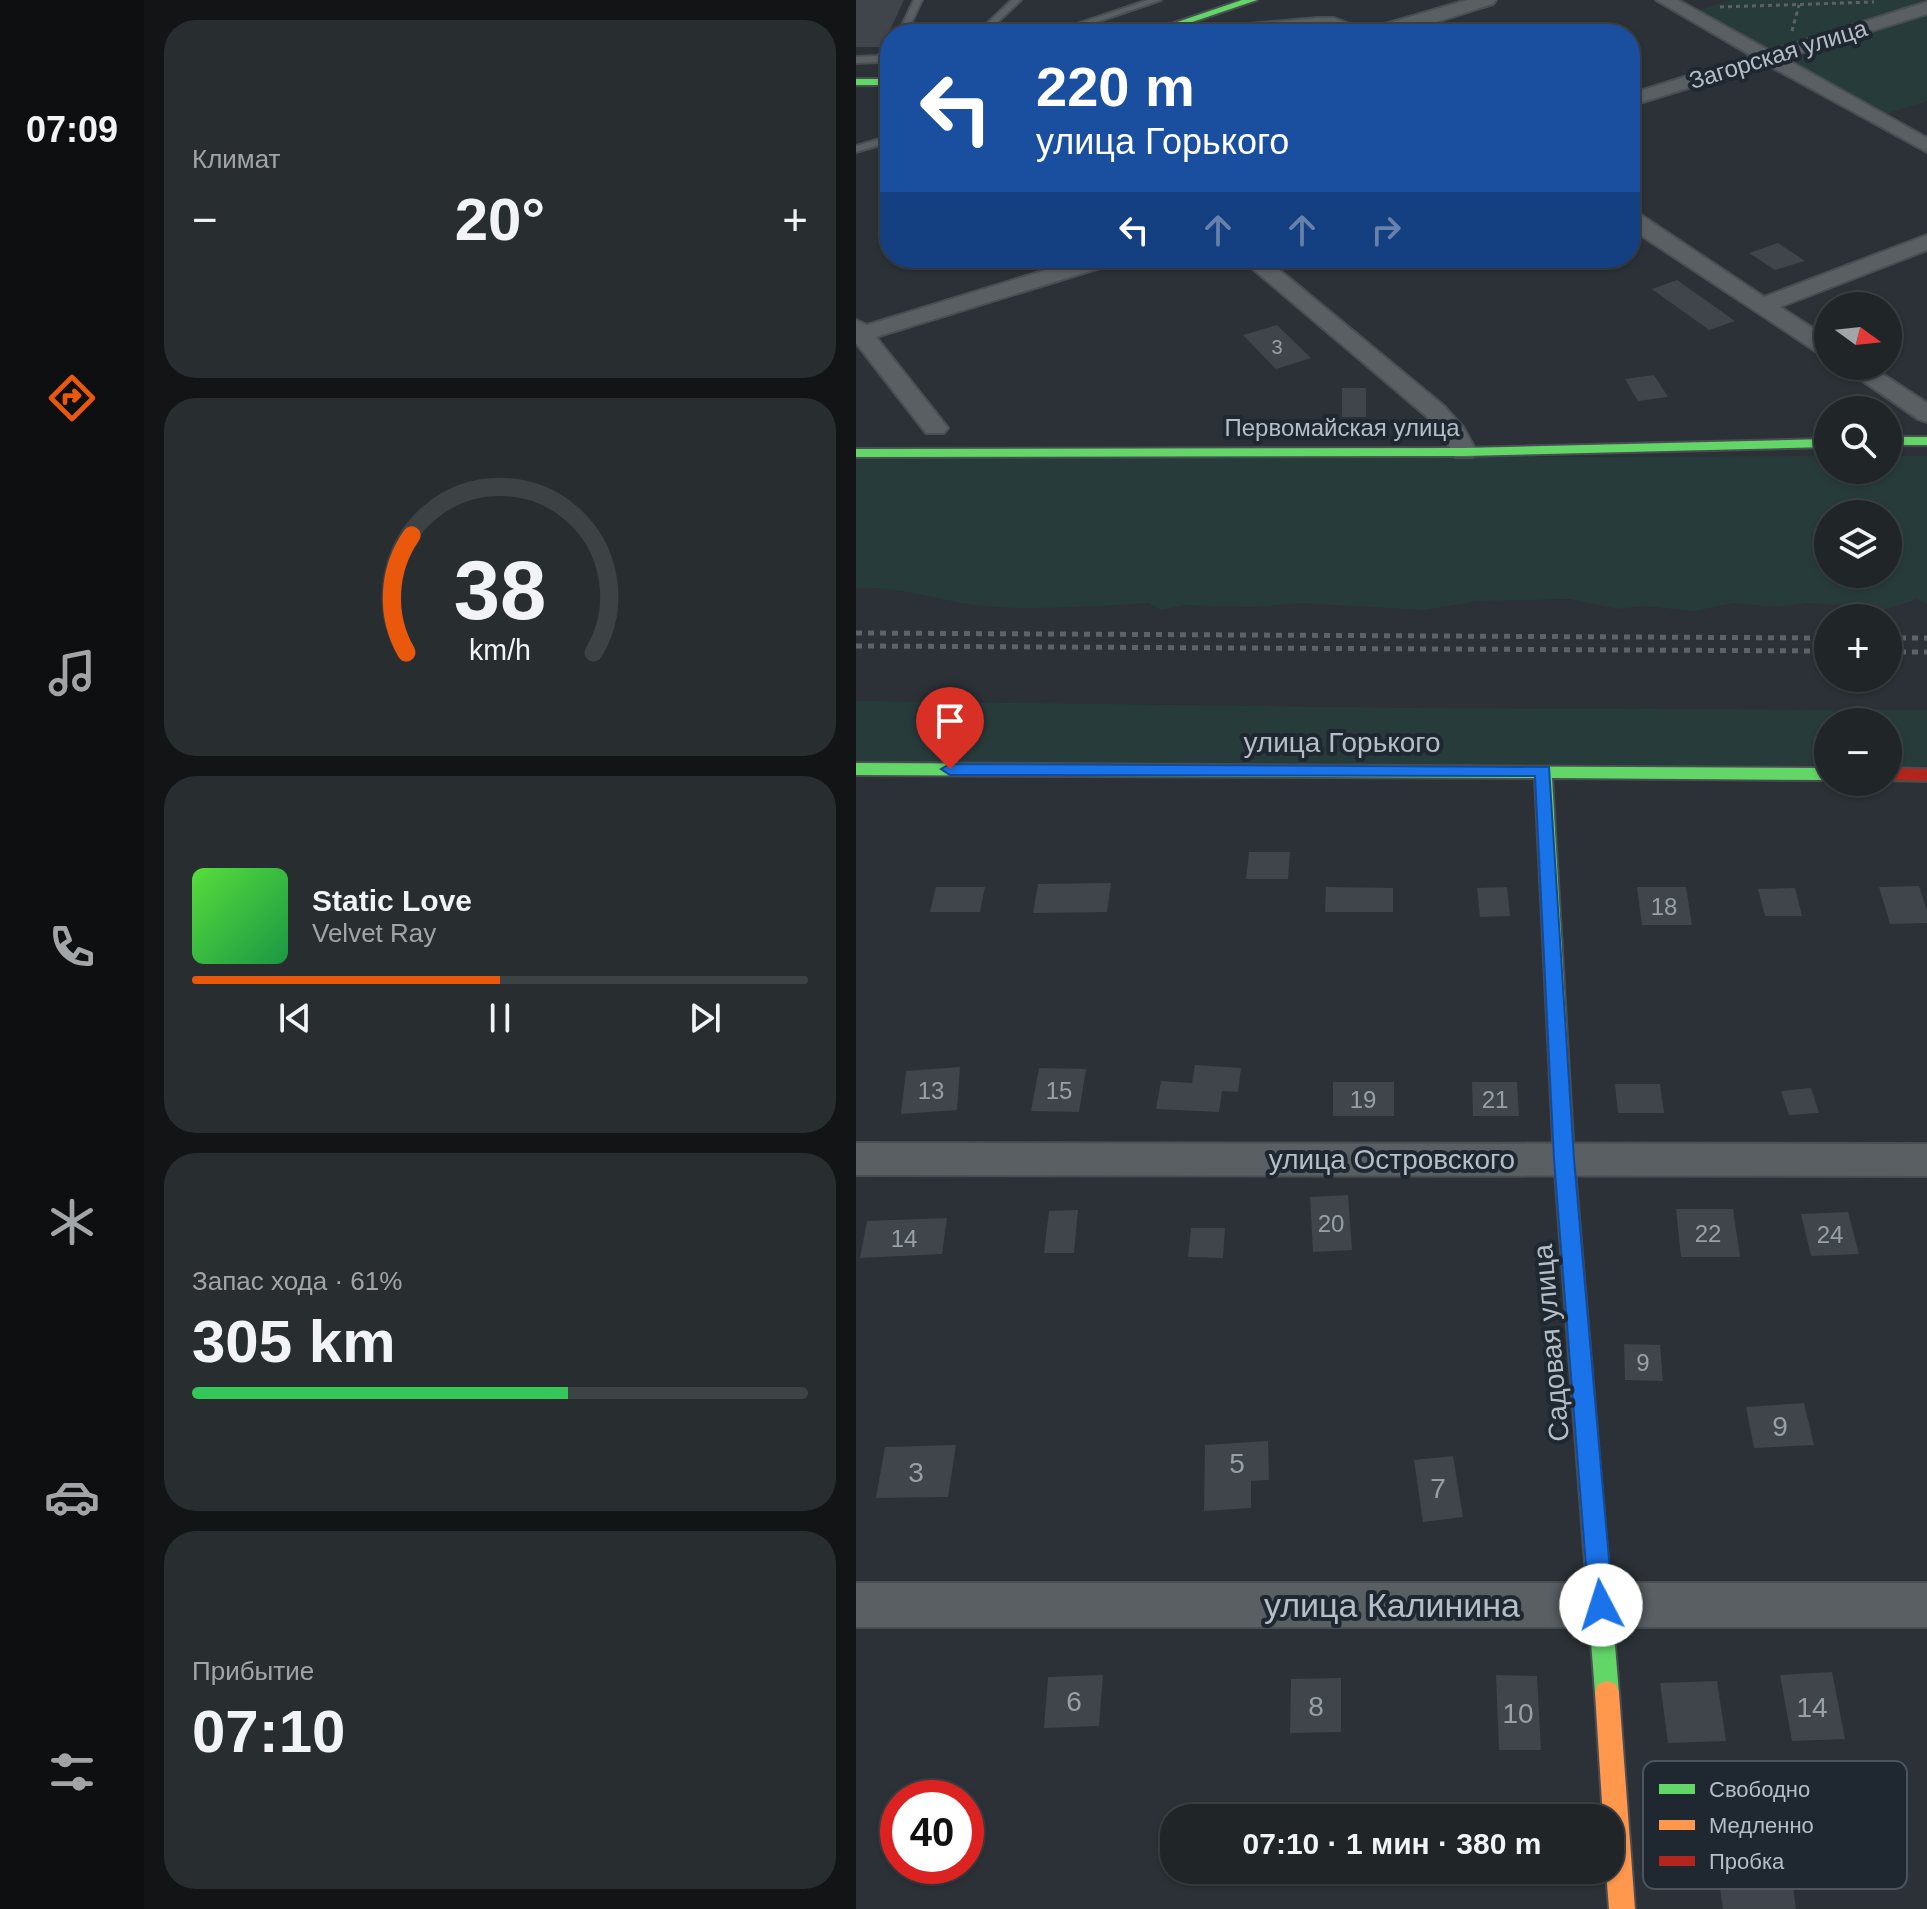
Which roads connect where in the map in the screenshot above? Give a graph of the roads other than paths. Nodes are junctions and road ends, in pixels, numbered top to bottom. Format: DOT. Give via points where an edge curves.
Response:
graph roads {
  1 [pos="918,0"];
  2 [pos="1017,0"];
  3 [pos="1157,0"];
  4 [pos="1252,0"];
  5 [pos="1487,0"];
  6 [pos="1665,0"];
  7 [pos="1927,8"];
  8 [pos="907,24"];
  9 [pos="991,24"];
  10 [pos="1083,24"];
  11 [pos="1178,24"];
  12 [pos="1404,24"];
  13 [pos="1769,56"];
  14 [pos="880,58"];
  15 [pos="856,60"];
  16 [pos="880,81"];
  17 [pos="856,82"];
  18 [pos="1640,97"];
  19 [pos="880,142"];
  20 [pos="1927,146"];
  21 [pos="856,149"];
  22 [pos="1640,225"];
  23 [pos="1927,242"];
  24 [pos="1075,268"];
  25 [pos="1263,268"];
  26 [pos="1761,306"];
  27 [pos="858,333"];
  28 [pos="1814,340"];
  29 [pos="1875,380"];
  30 [pos="1927,414"];
  31 [pos="935,428"];
  32 [pos="1902,441"];
  33 [pos="1927,441"];
  34 [pos="1814,443"];
  35 [pos="1464,452"];
  36 [pos="856,453"];
  37 [pos="856,769"];
  38 [pos="1543,771"];
  39 [pos="1814,774"];
  40 [pos="1902,774"];
  41 [pos="1927,775"];
  42 [pos="856,1159"];
  43 [pos="1564,1159"];
  44 [pos="1927,1160"];
  45 [pos="856,1605"];
  46 [pos="1601,1605"];
  47 [pos="1927,1605"];
  48 [pos="1622,1909"];
  1 -- 8 [label="lane"];
  2 -- 9 [label="lane"];
  3 -- 10 [label="lane"];
  4 -- 11 [label="street"];
  5 -- 12 [label="street"];
  6 -- 13 [label="street"];
  7 -- 13 [label="street, Загорская улица"];
  13 -- 18 [label="street, Загорская улица"];
  13 -- 20 [label="street"];
  14 -- 15 [label="lane"];
  16 -- 17 [label="street"];
  19 -- 21 [label="lane"];
  22 -- 26 [label="street"];
  23 -- 26 [label="street"];
  24 -- 27 [label="street"];
  25 -- 35 [label="street" via="1435,411"];
  26 -- 28 [label="street"];
  27 -- 31 [label="street"];
  29 -- 30 [label="street"];
  32 -- 33 [label="street"];
  34 -- 35 [label="street, Первомайская улица"];
  35 -- 36 [label="street, Первомайская улица"];
  37 -- 38 [label="street, улица Горького"];
  38 -- 39 [label="street, улица Горького"];
  38 -- 43 [label="street, Садовая улица"];
  40 -- 41 [label="street"];
  42 -- 43 [label="street, улица Островского"];
  43 -- 44 [label="street, улица Островского"];
  43 -- 46 [label="street, Садовая улица"];
  45 -- 46 [label="street, улица Калинина"];
  46 -- 47 [label="street, улица Калинина"];
  46 -- 48 [label="street, Садовая улица"];
}
